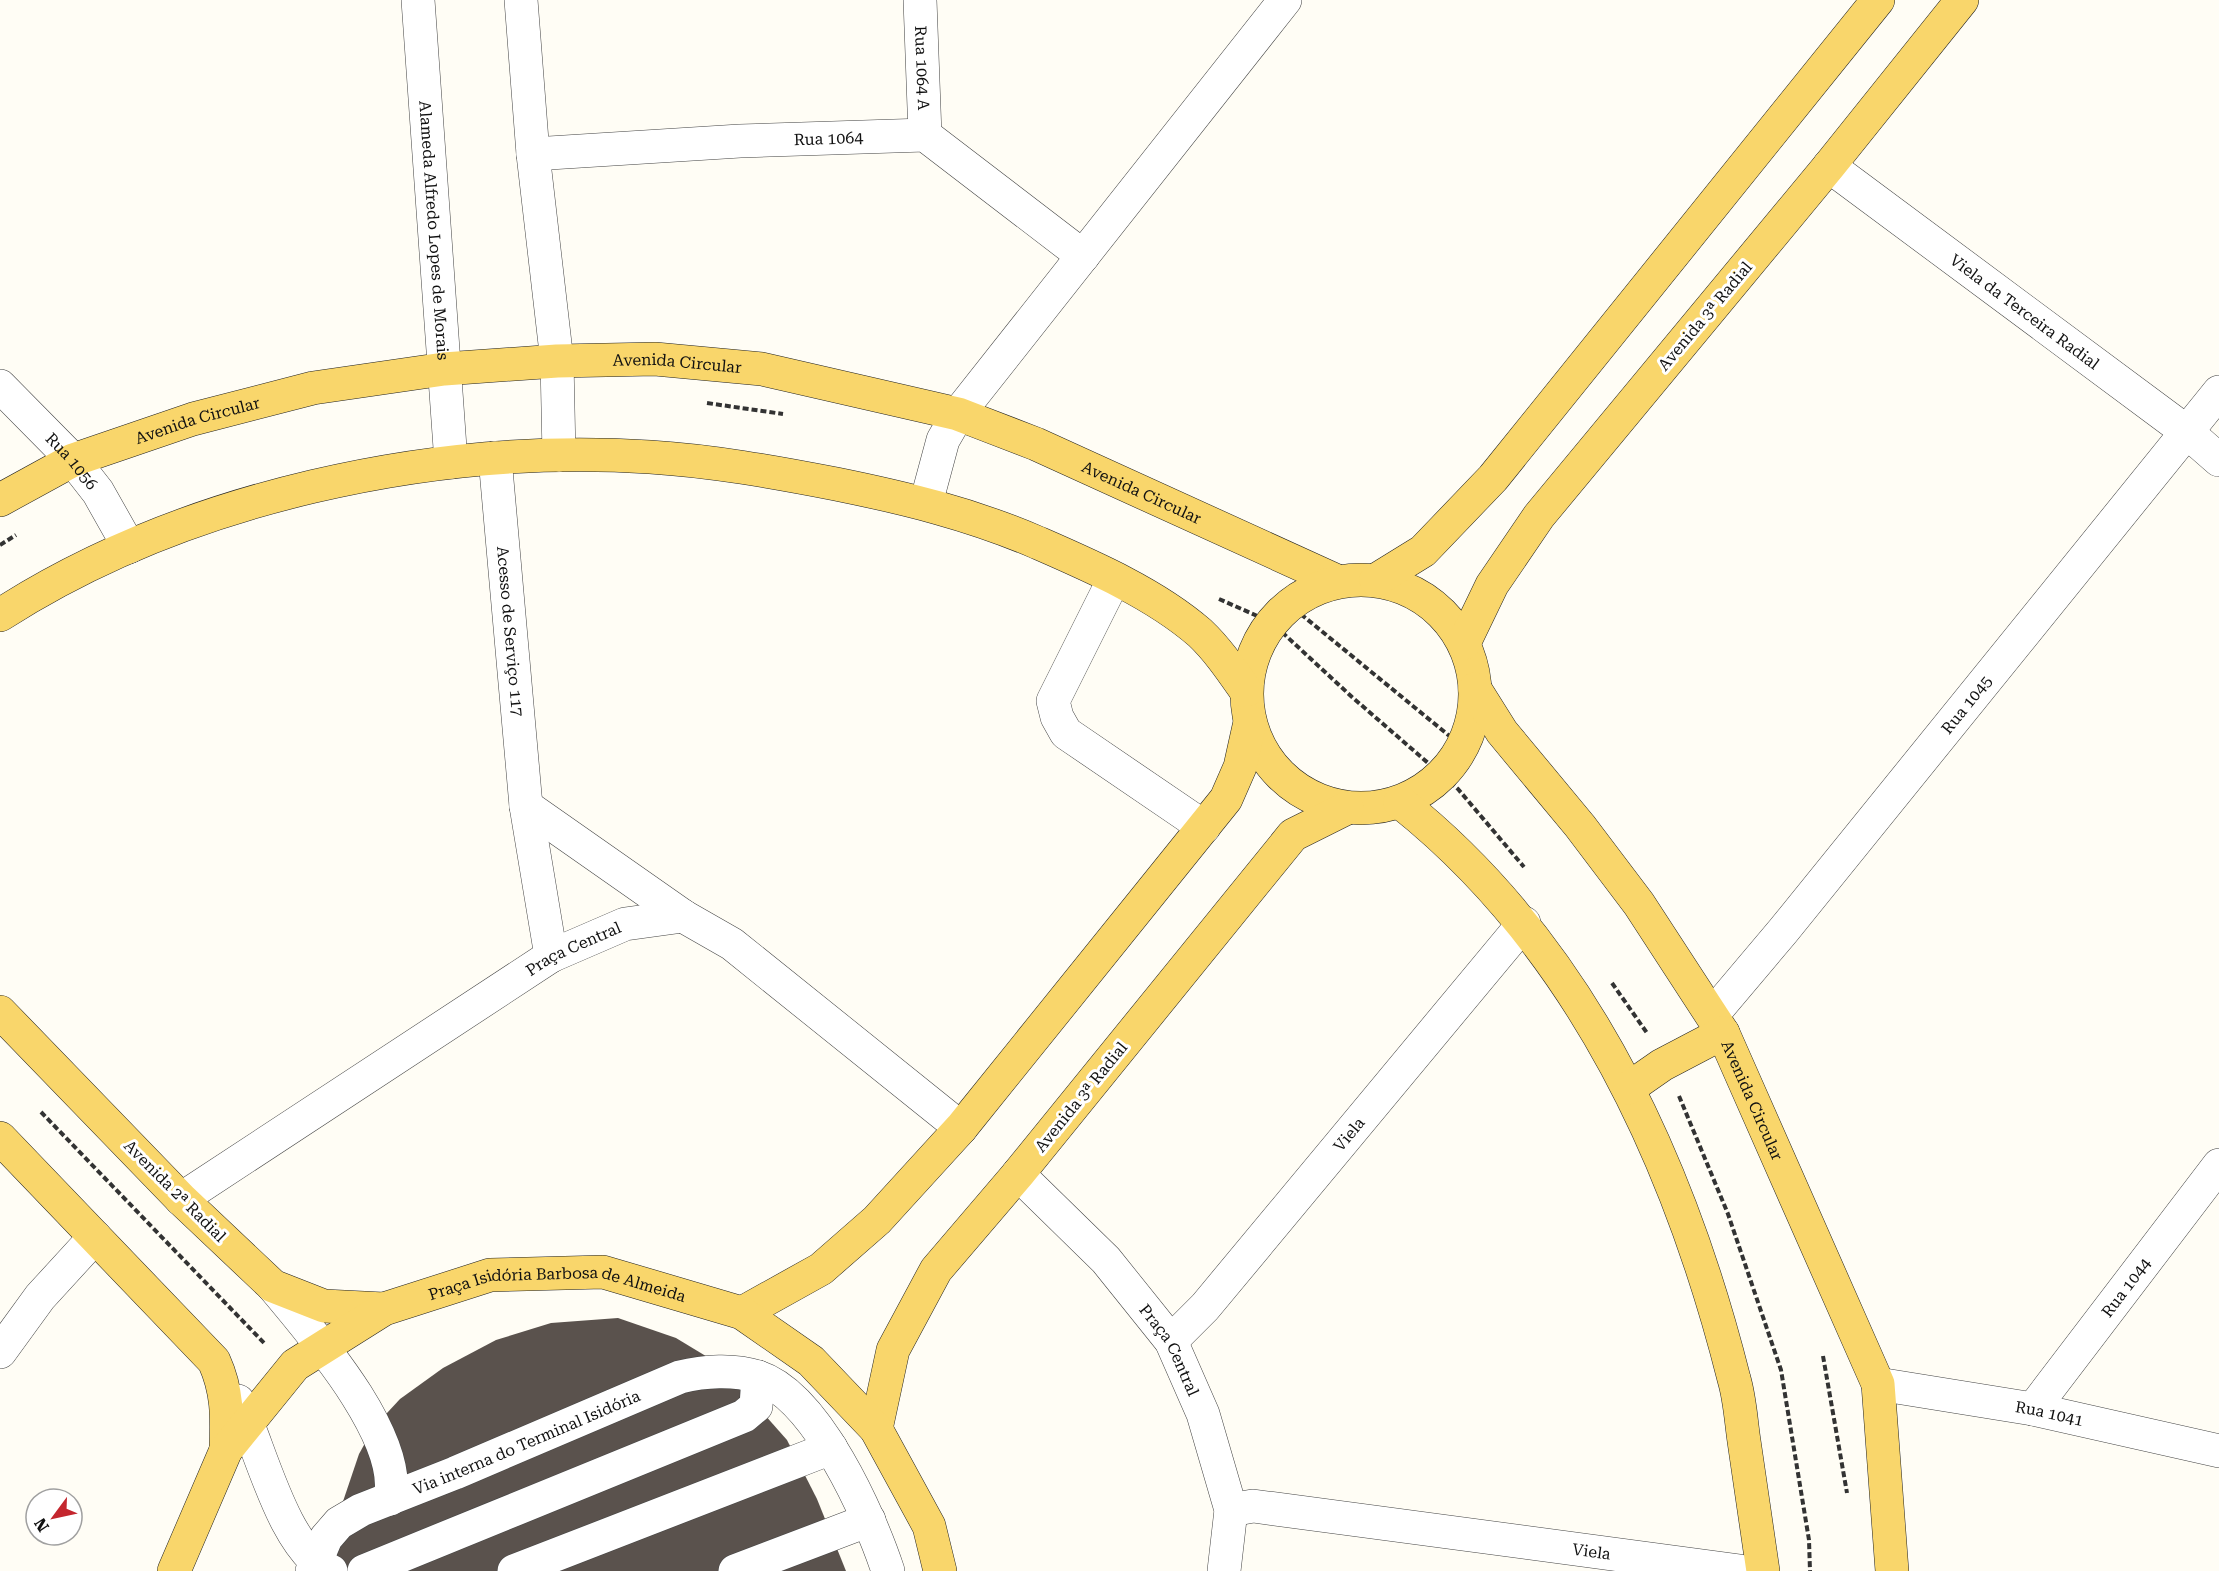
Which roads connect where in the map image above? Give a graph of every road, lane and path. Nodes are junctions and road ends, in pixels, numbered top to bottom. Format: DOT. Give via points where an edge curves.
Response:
graph roads {
  1 [pos="418,0"];
  2 [pos="521,0"];
  3 [pos="920,0"];
  4 [pos="1285,0"];
  5 [pos="1878,0"];
  6 [pos="1962,0"];
  7 [pos="925,135"];
  8 [pos="533,153"];
  9 [pos="1829,166"];
  10 [pos="1083,256"];
  11 [pos="557,361"];
  12 [pos="444,369"];
  13 [pos="0,386"];
  14 [pos="2219,392"];
  15 [pos="958,414"];
  16 [pos="2187,432"];
  17 [pos="559,455"];
  18 [pos="495,458"];
  19 [pos="73,460"];
  20 [pos="2219,460"];
  21 [pos="451,462"];
  22 [pos="0,500"];
  23 [pos="926,503"];
  24 [pos="129,547"];
  25 [pos="1114,579"];
  26 [pos="1376,580"];
  27 [pos="1337,581"];
  28 [pos="0,615"];
  29 [pos="1464,643"];
  30 [pos="1475,689"];
  31 [pos="1248,706"];
  32 [pos="1400,802"];
  33 [pos="526,806"];
  34 [pos="1347,808"];
  35 [pos="1204,827"];
  36 [pos="683,916"];
  37 [pos="1524,923"];
  38 [pos="551,956"];
  39 [pos="0,1012"];
  40 [pos="1718,1024"];
  41 [pos="1629,1088"];
  42 [pos="33,1103"];
  43 [pos="961,1128"];
  44 [pos="0,1138"];
  45 [pos="2219,1165"];
  46 [pos="1018,1174"];
  47 [pos="181,1199"];
  48 [pos="95,1237"];
  49 [pos="273,1286"];
  50 [pos="384,1309"];
  51 [pos="742,1313"];
  52 [pos="1171,1341"];
  53 [pos="324,1347"];
  54 [pos="0,1352"];
  55 [pos="214,1361"];
  56 [pos="290,1371"];
  57 [pos="758,1377"];
  58 [pos="1878,1384"];
  59 [pos="796,1406"];
  60 [pos="2032,1409"];
  61 [pos="744,1416"];
  62 [pos="246,1425"];
  63 [pos="876,1430"];
  64 [pos="831,1448"];
  65 [pos="226,1450"];
  66 [pos="2219,1451"];
  67 [pos="389,1464"];
  68 [pos="421,1486"];
  69 [pos="390,1499"];
  70 [pos="1231,1510"];
  71 [pos="869,1520"];
  72 [pos="313,1564"];
  73 [pos="174,1571"];
  74 [pos="364,1571"];
  75 [pos="514,1571"];
  76 [pos="735,1571"];
  77 [pos="888,1571"];
  78 [pos="940,1571"];
  79 [pos="1224,1571"];
  80 [pos="1740,1571"];
  81 [pos="1763,1571"];
  82 [pos="1892,1571"];
  1 -- 12 [label="street, Alameda Alfredo Lopes de Morais"];
  2 -- 8 [label="street"];
  3 -- 7 [label="street, Rua 1064 A"];
  4 -- 10 [label="street"];
  5 -- 26 [label="main road" via="1493,478 1423,551"];
  6 -- 9 [label="main road, Avenida 3ª Radial"];
  7 -- 8 [label="street, Rua 1064"];
  7 -- 10 [label="street"];
  8 -- 11 [label="street"];
  9 -- 16 [label="street, Viela da Terceira Radial"];
  9 -- 29 [label="main road, Avenida 3ª Radial" via="1539,516 1492,585"];
  10 -- 15 [label="street"];
  11 -- 12 [label="main road, Avenida Circular"];
  11 -- 15 [label="main road, Avenida Circular" via="655,359 762,369"];
  11 -- 17 [label="street"];
  12 -- 19 [label="main road, Avenida Circular" via="313,388 193,419"];
  12 -- 21 [label="street, Alameda Alfredo Lopes de Morais"];
  13 -- 19 [label="street, Rua 1056"];
  14 -- 16 [label="street, Rua 1045"];
  15 -- 23 [label="street" via="943,440"];
  15 -- 27 [label="main road, Avenida Circular" via="1036,444"];
  16 -- 20 [label="street, Viela da Terceira Radial"];
  16 -- 40 [label="street, Rua 1045" via="1784,931"];
  17 -- 18 [label="main road"];
  17 -- 23 [label="main road" via="649,457 750,467"];
  18 -- 21 [label="main road"];
  18 -- 33 [label="street, Acesso de Serviço 117"];
  19 -- 22 [label="main road, Avenida Circular"];
  19 -- 24 [label="street, Rua 1056" via="98,492"];
  21 -- 24 [label="main road" via="304,488 203,518"];
  23 -- 25 [label="main road" via="1007,529"];
  24 -- 28 [label="main road"];
  25 -- 31 [label="main road" via="1199,633 1224,658"];
  25 -- 35 [label="street" via="1053,701 1057,717 1066,733"];
  26 -- 27 [label="main road"];
  26 -- 29 [label="main road" via="1412,591 1442,613"];
  27 -- 31 [label="main road" via="1288,604 1271,622 1251,662"];
  29 -- 30 [label="main road"];
  30 -- 32 [label="main road" via="1473,719 1454,762 1423,791"];
  30 -- 40 [label="main road, Avenida Circular" via="1502,732 1581,826 1639,904"];
  31 -- 34 [label="main road" via="1264,754 1285,780 1314,799"];
  31 -- 35 [label="main road" via="1240,767 1226,799"];
  32 -- 34 [label="main road" via="1374,808"];
  32 -- 37 [label="main road" via="1468,862"];
  33 -- 36 [label="street"];
  33 -- 38 [label="street, Acesso de Serviço 117"];
  34 -- 46 [label="main road, Avenida 3ª Radial" via="1293,835"];
  35 -- 43 [label="main road"];
  36 -- 38 [label="street, Praça Central" via="625,924"];
  36 -- 43 [label="street" via="732,944"];
  37 -- 41 [label="main road" via="1583,1006"];
  37 -- 52 [label="street, Viela" via="1205,1307"];
  38 -- 47 [label="street, Praça Central"];
  39 -- 47 [label="main road, Avenida 2ª Radial"];
  40 -- 41 [label="main road"];
  40 -- 58 [label="main road, Avenida Circular"];
  41 -- 81 [label="main road" via="1691,1234 1735,1380"];
  42 -- 56 [label="path"];
  43 -- 51 [label="main road" via="877,1220 821,1269"];
  44 -- 48 [label="main road"];
  45 -- 60 [label="street, Rua 1044"];
  46 -- 52 [label="street, Praça Central" via="1106,1260"];
  46 -- 63 [label="main road, Avenida 3ª Radial" via="936,1270 893,1350"];
  47 -- 49 [label="main road, Avenida 2ª Radial"];
  48 -- 54 [label="street" via="40,1297"];
  48 -- 55 [label="main road"];
  49 -- 50 [label="main road, Avenida 2ª Radial" via="324,1306"];
  49 -- 53 [label="street"];
  50 -- 51 [label="main road, Praça Isidória Barbosa de Almeida" via="490,1275 603,1272"];
  50 -- 53 [label="main road, Praça Isidória Barbosa de Almeida"];
  51 -- 63 [label="main road, Praça Isidória Barbosa de Almeida" via="811,1361"];
  52 -- 70 [label="street, Praça Central" via="1203,1414"];
  53 -- 56 [label="main road, Praça Isidória Barbosa de Almeida"];
  53 -- 67 [label="street" via="361,1402"];
  55 -- 62 [label="street, Via interna do Terminal Isidória" via="239,1404"];
  55 -- 65 [label="main road" via="228,1404"];
  56 -- 62 [label="main road, Praça Isidória Barbosa de Almeida"];
  57 -- 59 [label="street, Via interna do Terminal Isidória" via="782,1390"];
  57 -- 61 [label="street" via="756,1406"];
  57 -- 68 [label="street, Via interna do Terminal Isidória" via="721,1372 680,1377"];
  58 -- 60 [label="street, Rua 1041"];
  58 -- 82 [label="main road, Avenida Circular"];
  59 -- 61 [label="street" via="778,1405"];
  59 -- 64 [label="street, Via interna do Terminal Isidória" via="815,1424"];
  60 -- 66 [label="street, Rua 1041"];
  61 -- 74 [label="street"];
  62 -- 65 [label="main road, Praça Isidória Barbosa de Almeida"];
  62 -- 72 [label="street, Via interna do Terminal Isidória" via="284,1515"];
  63 -- 78 [label="main road, Praça Isidória Barbosa de Almeida" via="929,1526"];
  64 -- 71 [label="street, Via interna do Terminal Isidória"];
  64 -- 75 [label="street"];
  65 -- 73 [label="main road, Praça Isidória Barbosa de Almeida"];
  67 -- 68 [label="street" via="403,1481"];
  67 -- 69 [label="street" via="393,1484"];
  68 -- 69 [label="street, Via interna do Terminal Isidória"];
  69 -- 72 [label="street, Via interna do Terminal Isidória" via="339,1523"];
  70 -- 79 [label="street, Praça Central"];
  70 -- 80 [label="street, Viela" via="1254,1506"];
  71 -- 76 [label="street"];
  71 -- 77 [label="street, Via interna do Terminal Isidória"];
}
